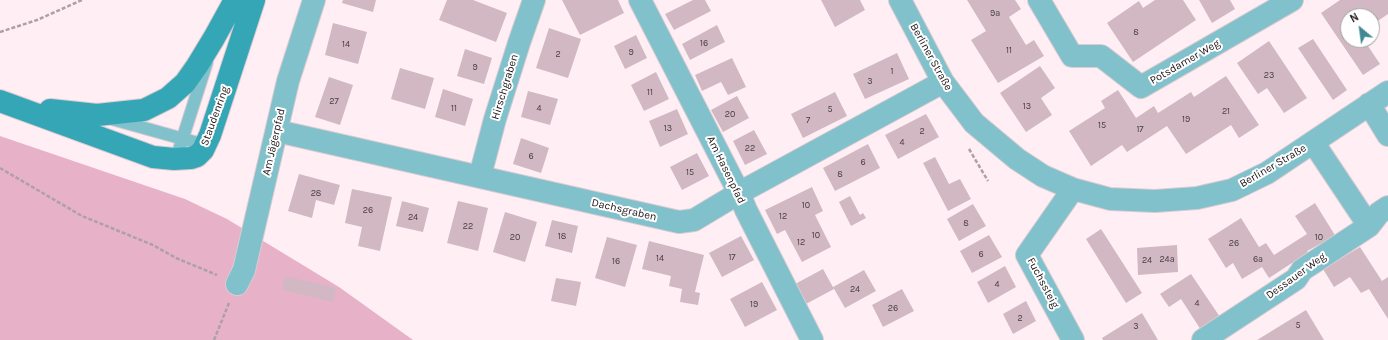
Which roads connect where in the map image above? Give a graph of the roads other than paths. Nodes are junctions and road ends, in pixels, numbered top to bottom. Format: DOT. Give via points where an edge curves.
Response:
graph roads {
  1 [pos="235,0"];
  2 [pos="254,0"];
  3 [pos="314,0"];
  4 [pos="534,0"];
  5 [pos="640,0"];
  6 [pos="900,0"];
  7 [pos="1039,0"];
  8 [pos="1292,0"];
  9 [pos="214,38"];
  10 [pos="943,82"];
  11 [pos="1388,92"];
  12 [pos="4,102"];
  13 [pos="1369,104"];
  14 [pos="97,115"];
  15 [pos="277,131"];
  16 [pos="1388,136"];
  17 [pos="184,138"];
  18 [pos="1313,142"];
  19 [pos="205,145"];
  20 [pos="176,159"];
  21 [pos="480,176"];
  22 [pos="1073,189"];
  23 [pos="739,192"];
  24 [pos="1388,207"];
  25 [pos="1369,226"];
  26 [pos="237,284"];
  27 [pos="812,340"];
  28 [pos="1073,340"];
  29 [pos="1203,340"];
  1 -- 9 [label="main road, Staudenring"];
  2 -- 19 [label="main road, Staudenring"];
  3 -- 15 [label="street, Am Jägerpfad" via="288,81"];
  4 -- 21 [label="street, Hirschgraben" via="495,119"];
  5 -- 23 [label="street, Am Hasenpfad"];
  6 -- 10 [label="street, Berliner Straße"];
  7 -- 8 [label="street, Potsdamer Weg" via="1072,56 1101,56 1141,87"];
  9 -- 14 [label="main road, Staudenring" via="185,83 168,98 144,110"];
  9 -- 17 [label="lane"];
  10 -- 22 [label="street, Berliner Straße" via="974,124 1017,159 1043,176"];
  10 -- 23 [label="street, Dachsgraben"];
  11 -- 13 [label="street, Berliner Straße"];
  12 -- 14 [label="main road, Staudenring" via="61,112"];
  12 -- 20 [label="main road, Staudenring" via="153,157"];
  13 -- 16 [label="street"];
  13 -- 18 [label="street, Berliner Straße"];
  14 -- 17 [label="lane"];
  15 -- 21 [label="street, Dachsgraben"];
  15 -- 26 [label="street, Am Jägerpfad" via="244,270"];
  17 -- 19 [label="lane"];
  17 -- 20 [label="lane"];
  18 -- 22 [label="street, Berliner Straße" via="1267,173 1232,190 1197,198 1155,201 1110,198"];
  18 -- 25 [label="street"];
  19 -- 20 [label="main road, Staudenring" via="197,156"];
  21 -- 23 [label="street, Dachsgraben" via="679,222 694,220"];
  22 -- 28 [label="street, Fuchssteig" via="1027,255"];
  23 -- 27 [label="street, Am Hasenpfad"];
  24 -- 25 [label="street, Dessauer Weg" via="1379,213"];
  25 -- 29 [label="street, Dessauer Weg" via="1302,270 1296,279"];
}
